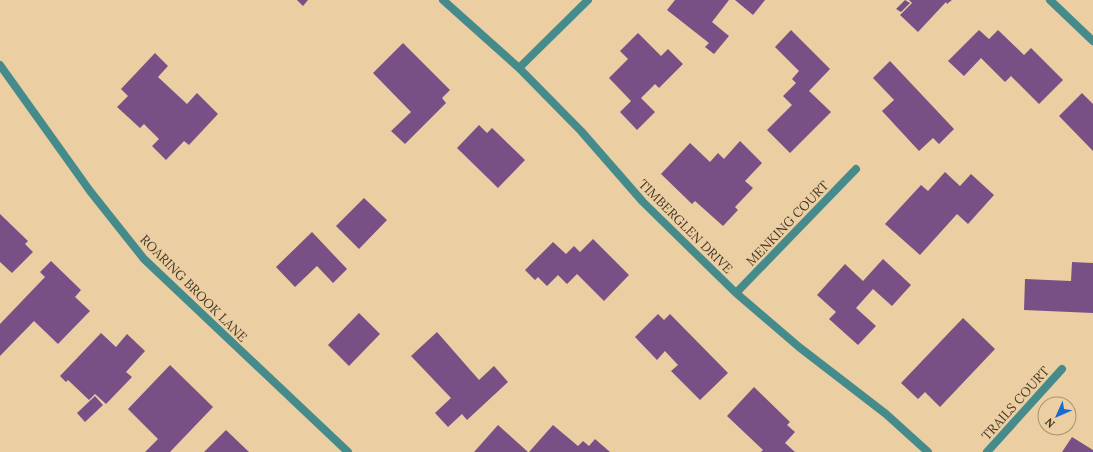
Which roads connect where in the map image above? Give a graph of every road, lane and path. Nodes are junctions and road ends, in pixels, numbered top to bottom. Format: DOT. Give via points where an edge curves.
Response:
graph roads {
  1 [pos="443,0"];
  2 [pos="588,0"];
  3 [pos="1050,0"];
  4 [pos="1093,41"];
  5 [pos="0,65"];
  6 [pos="520,68"];
  7 [pos="856,169"];
  8 [pos="736,293"];
  9 [pos="1062,369"];
  10 [pos="348,452"];
  11 [pos="928,452"];
  12 [pos="986,452"];
  1 -- 6 [label="street, TIMBERGLEN DRIVE"];
  2 -- 6 [label="street"];
  3 -- 4 [label="street"];
  5 -- 10 [label="street, ROARING BROOK LANE" via="90,191 144,259"];
  6 -- 8 [label="street, TIMBERGLEN DRIVE" via="581,131 643,202"];
  7 -- 8 [label="street, MENKING COURT"];
  8 -- 11 [label="street, TIMBERGLEN DRIVE" via="886,414"];
  9 -- 12 [label="street, TRAILS COURT"];
}
